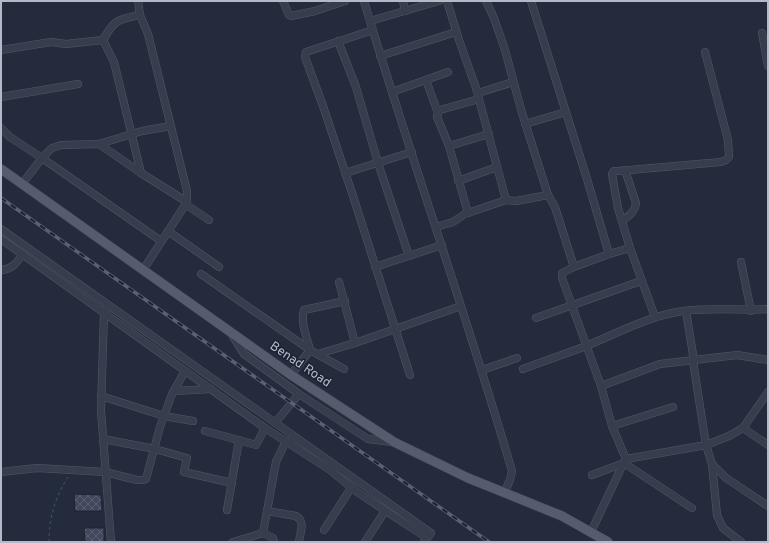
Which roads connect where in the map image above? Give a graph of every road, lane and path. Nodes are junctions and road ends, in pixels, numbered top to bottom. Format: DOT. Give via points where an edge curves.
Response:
graph roads {
  1 [pos="138,1"];
  2 [pos="284,1"];
  3 [pos="345,1"];
  4 [pos="364,1"];
  5 [pos="403,1"];
  6 [pos="438,1"];
  7 [pos="447,1"];
  8 [pos="486,1"];
  9 [pos="532,1"];
  10 [pos="328,4"];
  11 [pos="406,11"];
  12 [pos="140,15"];
  13 [pos="370,21"];
  14 [pos="372,30"];
  15 [pos="456,32"];
  16 [pos="762,33"];
  17 [pos="103,40"];
  18 [pos="338,41"];
  19 [pos="1,50"];
  20 [pos="705,52"];
  21 [pos="380,56"];
  22 [pos="768,66"];
  23 [pos="448,72"];
  24 [pos="426,80"];
  25 [pos="513,82"];
  26 [pos="78,84"];
  27 [pos="392,92"];
  28 [pos="1,96"];
  29 [pos="479,96"];
  30 [pos="438,112"];
  31 [pos="566,112"];
  32 [pos="525,124"];
  33 [pos="171,126"];
  34 [pos="1,128"];
  35 [pos="131,134"];
  36 [pos="489,134"];
  37 [pos="99,144"];
  38 [pos="449,146"];
  39 [pos="412,152"];
  40 [pos="42,158"];
  41 [pos="378,163"];
  42 [pos="497,167"];
  43 [pos="1,169"];
  44 [pos="625,170"];
  45 [pos="345,173"];
  46 [pos="141,174"];
  47 [pos="458,181"];
  48 [pos="22,184"];
  49 [pos="548,194"];
  50 [pos="506,200"];
  51 [pos="186,203"];
  52 [pos="468,213"];
  53 [pos="209,220"];
  54 [pos="622,222"];
  55 [pos="436,227"];
  56 [pos="1,228"];
  57 [pos="168,231"];
  58 [pos="1,239"];
  59 [pos="161,241"];
  60 [pos="442,245"];
  61 [pos="630,248"];
  62 [pos="23,254"];
  63 [pos="609,254"];
  64 [pos="409,256"];
  65 [pos="740,262"];
  66 [pos="219,267"];
  67 [pos="574,267"];
  68 [pos="375,268"];
  69 [pos="1,270"];
  70 [pos="143,270"];
  71 [pos="201,274"];
  72 [pos="641,281"];
  73 [pos="339,282"];
  74 [pos="345,300"];
  75 [pos="108,305"];
  76 [pos="461,306"];
  77 [pos="572,306"];
  78 [pos="768,309"];
  79 [pos="751,310"];
  80 [pos="686,311"];
  81 [pos="104,312"];
  82 [pos="655,317"];
  83 [pos="536,318"];
  84 [pos="396,328"];
  85 [pos="230,332"];
  86 [pos="355,343"];
  87 [pos="586,346"];
  88 [pos="310,350"];
  89 [pos="318,354"];
  90 [pos="516,358"];
  91 [pos="768,360"];
  92 [pos="694,361"];
  93 [pos="344,369"];
  94 [pos="523,369"];
  95 [pos="482,370"];
  96 [pos="185,371"];
  97 [pos="410,375"];
  98 [pos="291,376"];
  99 [pos="601,386"];
  100 [pos="212,390"];
  101 [pos="174,391"];
  102 [pos="768,392"];
  103 [pos="299,394"];
  104 [pos="100,396"];
  105 [pos="673,407"];
  106 [pos="164,416"];
  107 [pos="193,421"];
  108 [pos="275,423"];
  109 [pos="612,426"];
  110 [pos="265,428"];
  111 [pos="743,428"];
  112 [pos="205,431"];
  113 [pos="103,439"];
  114 [pos="239,440"];
  115 [pos="286,441"];
  116 [pos="394,442"];
  117 [pos="706,445"];
  118 [pos="768,445"];
  119 [pos="154,449"];
  120 [pos="625,461"];
  121 [pos="712,464"];
  122 [pos="72,470"];
  123 [pos="1,472"];
  124 [pos="105,472"];
  125 [pos="592,475"];
  126 [pos="232,483"];
  127 [pos="351,488"];
  128 [pos="504,493"];
  129 [pos="768,506"];
  130 [pos="692,508"];
  131 [pos="227,510"];
  132 [pos="385,511"];
  133 [pos="267,512"];
  134 [pos="324,530"];
  135 [pos="591,532"];
  136 [pos="264,533"];
  137 [pos="426,540"];
  138 [pos="49,542"];
  139 [pos="111,542"];
  140 [pos="233,542"];
  141 [pos="274,542"];
  142 [pos="299,542"];
  143 [pos="365,542"];
  144 [pos="608,542"];
  145 [pos="741,542"];
  1 -- 12 [label="street"];
  2 -- 10 [label="street" via="288,15 291,16"];
  3 -- 10 [label="street"];
  4 -- 13 [label="street"];
  5 -- 11 [label="street"];
  6 -- 11 [label="street"];
  7 -- 15 [label="street"];
  8 -- 25 [label="street" via="494,18"];
  9 -- 31 [label="street"];
  11 -- 13 [label="street"];
  12 -- 17 [label="street" via="120,19 110,28"];
  12 -- 33 [label="street" via="148,34"];
  13 -- 14 [label="street"];
  14 -- 18 [label="street"];
  14 -- 21 [label="street"];
  15 -- 21 [label="street"];
  15 -- 29 [label="street"];
  16 -- 22 [label="street"];
  17 -- 19 [label="street" via="66,44 50,42"];
  17 -- 35 [label="street" via="114,62"];
  18 -- 41 [label="street" via="356,87"];
  18 -- 45 [label="street" via="306,52 304,57"];
  20 -- 44 [label="street" via="728,140 729,157 721,162"];
  21 -- 27 [label="street"];
  23 -- 24 [label="street"];
  24 -- 27 [label="street"];
  24 -- 30 [label="street"];
  25 -- 29 [label="street"];
  25 -- 32 [label="street"];
  26 -- 28 [label="street"];
  27 -- 39 [label="street"];
  29 -- 30 [label="street"];
  29 -- 36 [label="street"];
  30 -- 38 [label="street" via="437,117"];
  31 -- 32 [label="street"];
  31 -- 63 [label="street"];
  32 -- 49 [label="street"];
  33 -- 35 [label="street"];
  33 -- 51 [label="street" via="188,191"];
  34 -- 40 [label="street"];
  35 -- 37 [label="street"];
  35 -- 46 [label="street"];
  36 -- 38 [label="street"];
  36 -- 42 [label="street"];
  37 -- 40 [label="street" via="61,145 52,148"];
  37 -- 46 [label="street"];
  38 -- 47 [label="street"];
  39 -- 41 [label="street"];
  39 -- 55 [label="street"];
  40 -- 48 [label="street"];
  40 -- 59 [label="street"];
  41 -- 45 [label="street"];
  41 -- 64 [label="street"];
  42 -- 47 [label="street"];
  42 -- 50 [label="street"];
  43 -- 48 [label="main road, Benad Road"];
  44 -- 54 [label="street" via="636,203 630,216"];
  44 -- 54 [label="street" via="614,171 612,174"];
  45 -- 68 [label="street"];
  46 -- 51 [label="street"];
  47 -- 52 [label="street"];
  48 -- 70 [label="main road, Benad Road"];
  49 -- 50 [label="street" via="516,201"];
  49 -- 67 [label="street" via="555,207"];
  50 -- 52 [label="street"];
  51 -- 53 [label="street"];
  51 -- 57 [label="street"];
  52 -- 55 [label="street" via="453,222"];
  54 -- 61 [label="street"];
  55 -- 60 [label="street"];
  56 -- 75 [label="street"];
  57 -- 59 [label="street"];
  57 -- 66 [label="street"];
  58 -- 62 [label="street"];
  59 -- 70 [label="street"];
  60 -- 64 [label="street"];
  60 -- 76 [label="street"];
  61 -- 63 [label="street"];
  61 -- 72 [label="street"];
  62 -- 69 [label="street" via="8,270"];
  62 -- 81 [label="street"];
  63 -- 67 [label="street"];
  64 -- 68 [label="street"];
  65 -- 79 [label="street"];
  67 -- 77 [label="street" via="562,274"];
  68 -- 84 [label="street"];
  70 -- 85 [label="main road, Benad Road"];
  71 -- 88 [label="street"];
  72 -- 77 [label="street"];
  72 -- 82 [label="street"];
  73 -- 74 [label="street"];
  74 -- 86 [label="street"];
  74 -- 88 [label="street" via="304,310 303,320"];
  75 -- 81 [label="street"];
  75 -- 108 [label="street"];
  76 -- 84 [label="street"];
  76 -- 95 [label="street"];
  77 -- 83 [label="street"];
  77 -- 87 [label="street"];
  78 -- 79 [label="street"];
  79 -- 80 [label="street" via="724,308"];
  80 -- 82 [label="street"];
  80 -- 92 [label="street"];
  81 -- 96 [label="street"];
  81 -- 104 [label="street"];
  82 -- 87 [label="street"];
  84 -- 86 [label="street"];
  84 -- 97 [label="street"];
  85 -- 98 [label="main road, Benad Road"];
  85 -- 103 [label="street" via="244,354"];
  86 -- 89 [label="street"];
  87 -- 94 [label="street"];
  87 -- 99 [label="street"];
  88 -- 89 [label="street"];
  88 -- 98 [label="street"];
  89 -- 93 [label="street"];
  90 -- 95 [label="street"];
  91 -- 92 [label="street" via="737,355"];
  92 -- 99 [label="street" via="660,364"];
  92 -- 117 [label="street"];
  95 -- 128 [label="street" via="512,471"];
  96 -- 100 [label="street"];
  96 -- 101 [label="street"];
  98 -- 116 [label="main road, Benad Road"];
  99 -- 109 [label="street"];
  100 -- 101 [label="street"];
  100 -- 110 [label="street"];
  101 -- 106 [label="street"];
  102 -- 111 [label="street"];
  103 -- 108 [label="street"];
  103 -- 116 [label="street" via="368,439"];
  104 -- 106 [label="street"];
  104 -- 113 [label="street"];
  105 -- 109 [label="street"];
  106 -- 107 [label="street"];
  106 -- 119 [label="street"];
  108 -- 137 [label="street" via="431,533"];
  109 -- 120 [label="street"];
  110 -- 114 [label="street" via="256,445"];
  110 -- 115 [label="street"];
  111 -- 117 [label="street"];
  111 -- 118 [label="street"];
  112 -- 114 [label="street"];
  113 -- 119 [label="street"];
  113 -- 124 [label="street"];
  114 -- 126 [label="street"];
  115 -- 127 [label="street" via="330,470"];
  115 -- 133 [label="street" via="276,462"];
  116 -- 128 [label="main road, Benad Road"];
  117 -- 120 [label="street"];
  117 -- 121 [label="street"];
  119 -- 124 [label="street" via="147,477 142,480"];
  119 -- 126 [label="street" via="187,458 184,472"];
  120 -- 125 [label="street"];
  120 -- 130 [label="street"];
  120 -- 135 [label="street"];
  121 -- 129 [label="street" via="726,478"];
  121 -- 145 [label="street" via="717,515 724,528"];
  122 -- 123 [label="street" via="37,468"];
  122 -- 124 [label="street"];
  122 -- 138 [label="path" via="59,490 51,517"];
  124 -- 139 [label="street"];
  126 -- 131 [label="street"];
  127 -- 132 [label="street"];
  127 -- 134 [label="street"];
  128 -- 135 [label="main road, Benad Road" via="562,516"];
  132 -- 137 [label="street"];
  132 -- 143 [label="street"];
  133 -- 136 [label="street"];
  133 -- 142 [label="street" via="300,518 303,523"];
  135 -- 144 [label="main road, Benad Road"];
  136 -- 140 [label="street"];
  136 -- 141 [label="street" via="273,538"];
}
